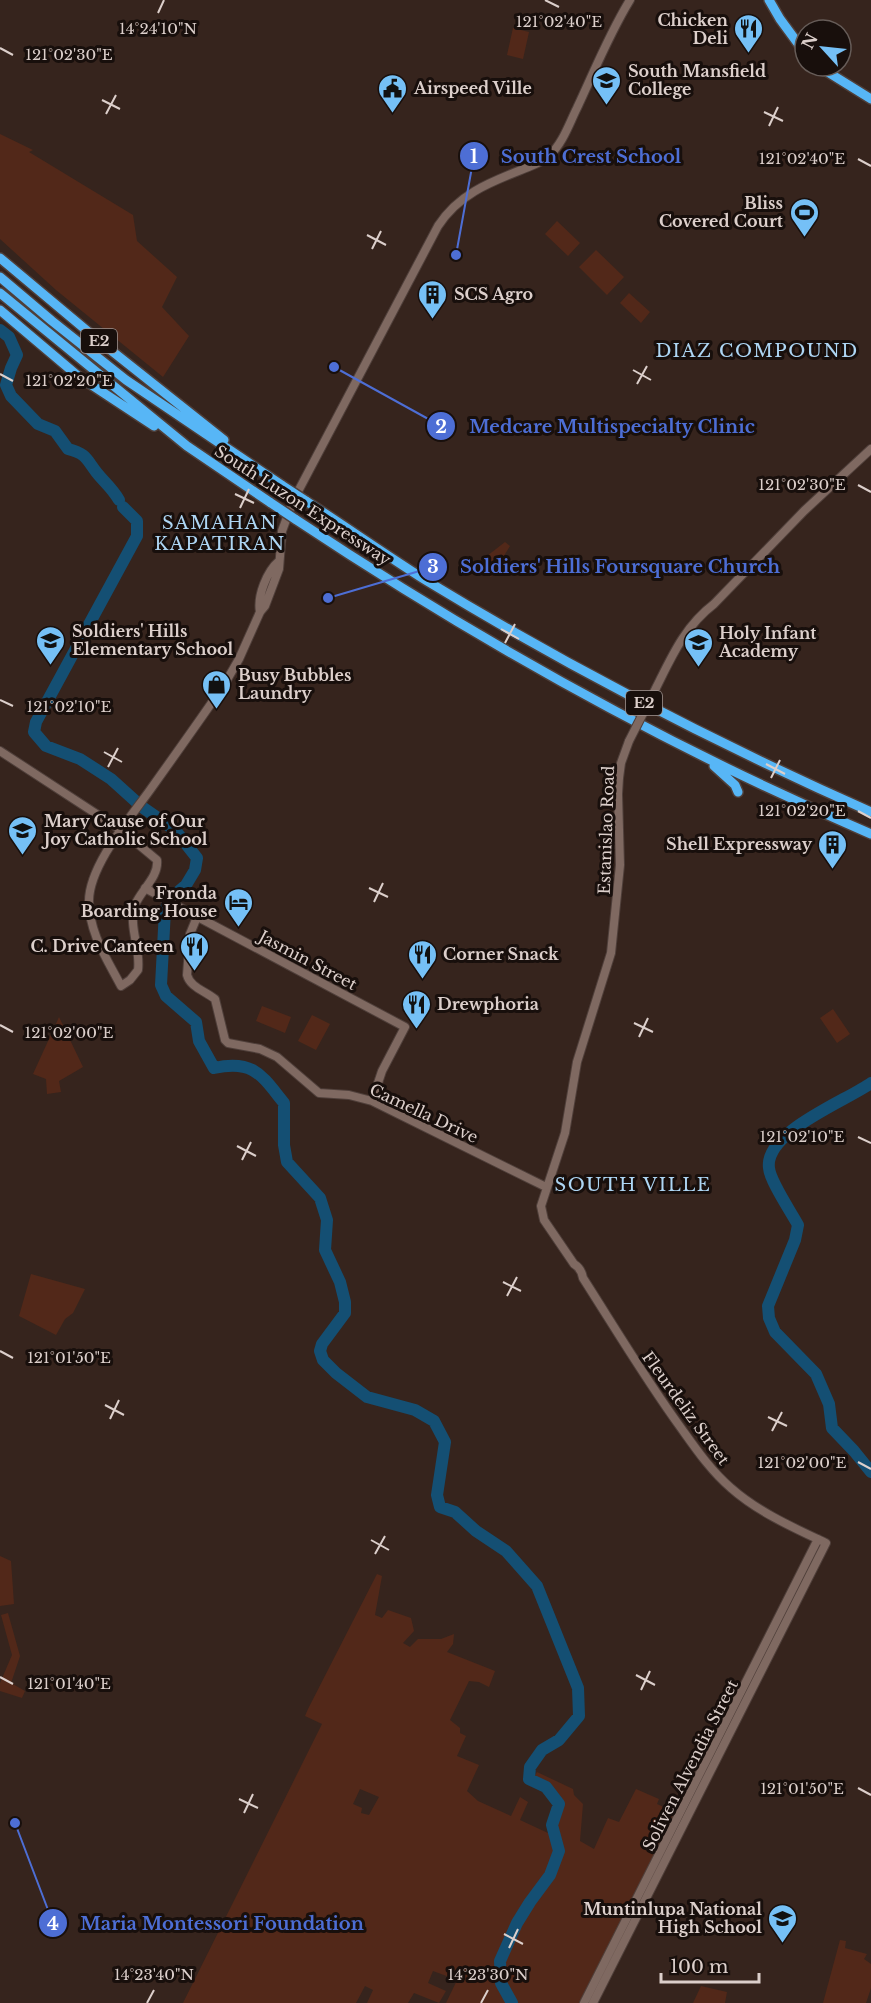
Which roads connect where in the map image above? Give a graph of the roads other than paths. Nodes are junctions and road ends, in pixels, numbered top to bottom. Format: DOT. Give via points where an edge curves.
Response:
graph roads {
  1 [pos="630,0"];
  2 [pos="769,0"];
  3 [pos="793,37"];
  4 [pos="837,78"];
  5 [pos="871,99"];
  6 [pos="0,258"];
  7 [pos="0,277"];
  8 [pos="0,293"];
  9 [pos="0,310"];
  10 [pos="187,446"];
  11 [pos="871,449"];
  12 [pos="250,464"];
  13 [pos="0,752"];
  14 [pos="704,756"];
  15 [pos="738,792"];
  16 [pos="871,812"];
  17 [pos="121,830"];
  18 [pos="871,834"];
  19 [pos="145,888"];
  20 [pos="197,916"];
  21 [pos="372,1101"];
  22 [pos="546,1187"];
  23 [pos="818,1539"];
  24 [pos="826,1543"];
  25 [pos="584,2003"];
  26 [pos="593,2003"];
  1 -- 17 [label="street" via="556,148 544,159 468,194 438,225 293,501 284,524 279,569 243,651 228,679"];
  2 -- 3 [label="highway"];
  4 -- 5 [label="highway"];
  6 -- 12 [label="highway, E2"];
  7 -- 12 [label="highway, South Luzon Expressway / E2" via="126,380"];
  8 -- 10 [label="highway, South Luzon Expressway / E2"];
  9 -- 10 [label="highway, E2" via="78,376"];
  10 -- 14 [label="highway, South Luzon Expressway / E2, bridge" via="362,563 521,658"];
  11 -- 22 [label="street, Estanislao Road, bridge" via="690,626 629,741 619,778 620,865 610,953 577,1062 565,1133"];
  12 -- 16 [label="highway, South Luzon Expressway / E2, bridge" via="425,579 578,669 716,740"];
  13 -- 17 [label="street"];
  14 -- 15 [label="highway"];
  14 -- 18 [label="highway, South Luzon Expressway / E2"];
  17 -- 19 [label="street" via="157,860 157,868"];
  17 -- 19 [label="street" via="93,877 88,898 94,936 122,986 138,970 133,916"];
  19 -- 20 [label="street, Jasmin Street"];
  20 -- 21 [label="street, Camella Drive" via="190,934 187,975 189,981 214,999 225,1040 277,1057 319,1094 350,1095"];
  20 -- 21 [label="street, Jasmin Street" via="405,1027 382,1071"];
  21 -- 22 [label="street, Camella Drive"];
  22 -- 23 [label="street, Fleurdeliz Street" via="542,1215 672,1416 718,1476 745,1499"];
  23 -- 24 [label="street, Fleurdeliz Street"];
  23 -- 25 [label="street, Soliven Alvendia Street"];
  24 -- 26 [label="street, Soliven Alvendia Street"];
}
